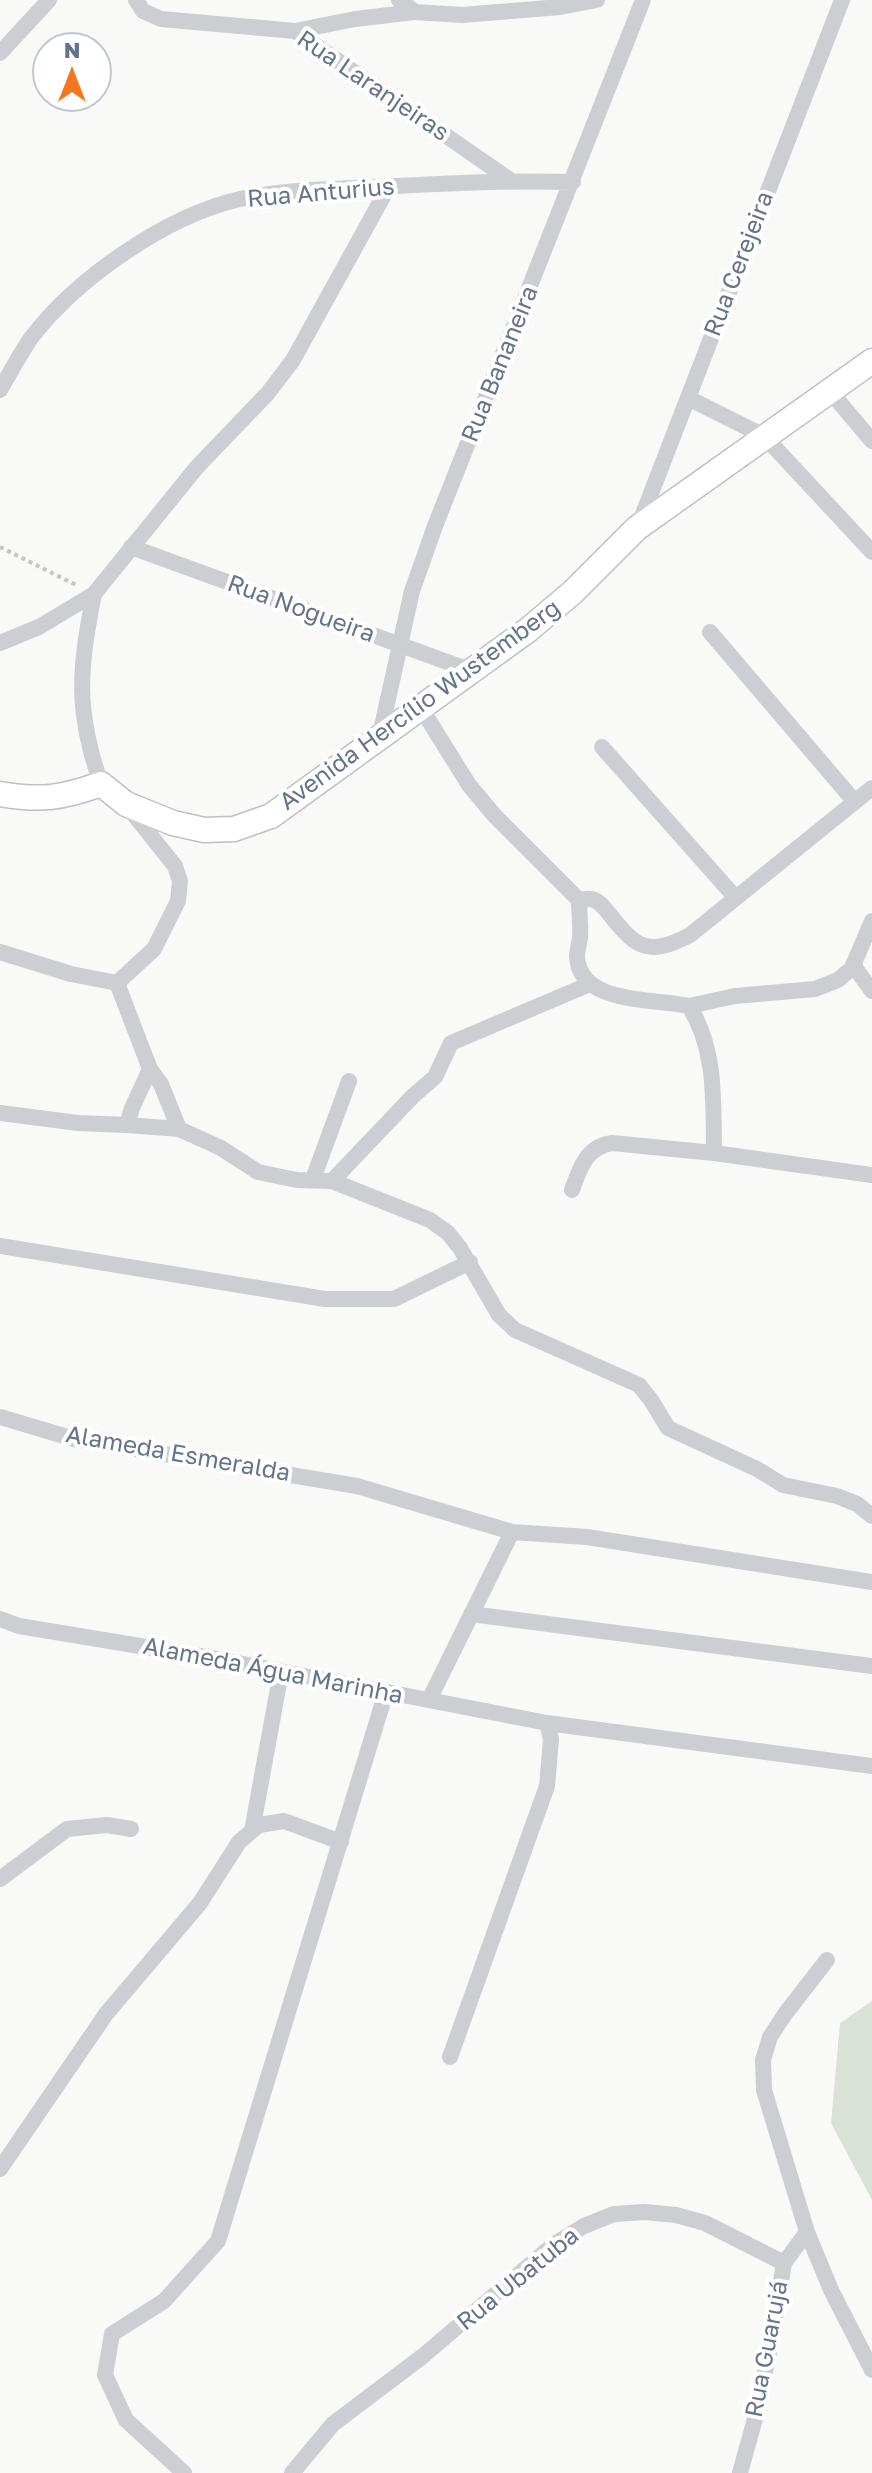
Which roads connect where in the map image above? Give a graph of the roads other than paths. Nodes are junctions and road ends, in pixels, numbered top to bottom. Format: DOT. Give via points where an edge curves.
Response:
graph roads {
  1 [pos="49,0"];
  2 [pos="136,0"];
  3 [pos="399,0"];
  4 [pos="597,0"];
  5 [pos="643,0"];
  6 [pos="842,0"];
  7 [pos="415,12"];
  8 [pos="295,31"];
  9 [pos="0,53"];
  10 [pos="510,180"];
  11 [pos="573,182"];
  12 [pos="389,186"];
  13 [pos="872,361"];
  14 [pos="0,390"];
  15 [pos="829,390"];
  16 [pos="688,398"];
  17 [pos="764,436"];
  18 [pos="872,441"];
  19 [pos="637,528"];
  20 [pos="131,547"];
  21 [pos="872,552"];
  22 [pos="94,594"];
  23 [pos="710,632"];
  24 [pos="0,643"];
  25 [pos="398,644"];
  26 [pos="472,671"];
  27 [pos="421,708"];
  28 [pos="380,735"];
  29 [pos="602,747"];
  30 [pos="101,784"];
  31 [pos="872,788"];
  32 [pos="0,794"];
  33 [pos="855,802"];
  34 [pos="126,804"];
  35 [pos="735,897"];
  36 [pos="579,900"];
  37 [pos="872,921"];
  38 [pos="0,952"];
  39 [pos="853,965"];
  40 [pos="117,983"];
  41 [pos="590,984"];
  42 [pos="872,991"];
  43 [pos="689,1006"];
  44 [pos="150,1069"];
  45 [pos="349,1081"];
  46 [pos="0,1113"];
  47 [pos="127,1125"];
  48 [pos="179,1129"];
  49 [pos="714,1153"];
  50 [pos="872,1175"];
  51 [pos="313,1179"];
  52 [pos="332,1181"];
  53 [pos="572,1190"];
  54 [pos="0,1246"];
  55 [pos="470,1262"];
  56 [pos="0,1417"];
  57 [pos="872,1516"];
  58 [pos="512,1532"];
  59 [pos="872,1582"];
  60 [pos="471,1614"];
  61 [pos="0,1619"];
  62 [pos="872,1666"];
  63 [pos="281,1672"];
  64 [pos="386,1692"];
  65 [pos="429,1700"];
  66 [pos="547,1723"];
  67 [pos="872,1766"];
  68 [pos="131,1829"];
  69 [pos="252,1831"];
  70 [pos="341,1842"];
  71 [pos="0,1879"];
  72 [pos="827,1960"];
  73 [pos="450,2057"];
  74 [pos="0,2169"];
  75 [pos="807,2232"];
  76 [pos="784,2263"];
  77 [pos="872,2370"];
  78 [pos="184,2473"];
  79 [pos="292,2473"];
  80 [pos="740,2473"];
  1 -- 9 [label="street"];
  2 -- 8 [label="street, Rua Laranjeiras" via="143,11 161,19"];
  3 -- 7 [label="street"];
  4 -- 7 [label="street" via="462,15"];
  5 -- 11 [label="street, Rua Bananeira"];
  6 -- 16 [label="street, Rua Cerejeira"];
  7 -- 8 [label="street"];
  8 -- 10 [label="street, Rua Laranjeiras"];
  10 -- 11 [label="street, Rua Anturius"];
  10 -- 12 [label="street, Rua Anturius"];
  11 -- 25 [label="street, Rua Bananeira" via="435,526"];
  12 -- 14 [label="street, Rua Anturius" via="240,199 175,224 78,287 31,338"];
  12 -- 20 [label="street" via="293,360"];
  13 -- 15 [label="street, Avenida Hercílio Wustemberg"];
  15 -- 17 [label="street, Avenida Hercílio Wustemberg"];
  15 -- 18 [label="street"];
  16 -- 17 [label="street"];
  16 -- 19 [label="street, Rua Cerejeira"];
  17 -- 19 [label="street, Avenida Hercílio Wustemberg"];
  17 -- 21 [label="street"];
  19 -- 26 [label="street, Avenida Hercílio Wustemberg" via="539,621"];
  20 -- 22 [label="street"];
  20 -- 25 [label="street, Rua Nogueira"];
  22 -- 24 [label="street"];
  22 -- 30 [label="street" via="81,683 83,717"];
  23 -- 33 [label="street"];
  25 -- 26 [label="street, Rua Nogueira"];
  25 -- 28 [label="street, Rua Bananeira"];
  26 -- 27 [label="street, Avenida Hercílio Wustemberg"];
  27 -- 28 [label="street, Avenida Hercílio Wustemberg"];
  27 -- 36 [label="street" via="469,785"];
  28 -- 34 [label="street, Avenida Hercílio Wustemberg" via="271,816 234,829 204,830"];
  29 -- 35 [label="street"];
  30 -- 32 [label="street" via="67,797"];
  30 -- 34 [label="street, Avenida Hercílio Wustemberg"];
  31 -- 33 [label="street"];
  33 -- 35 [label="street"];
  34 -- 40 [label="street" via="175,866 180,881 178,901 154,949"];
  35 -- 36 [label="street" via="690,935 659,947 626,936 600,902"];
  36 -- 41 [label="street" via="577,957"];
  37 -- 39 [label="street"];
  38 -- 40 [label="street"];
  39 -- 42 [label="street"];
  39 -- 43 [label="street" via="838,980 815,989"];
  40 -- 44 [label="street"];
  41 -- 43 [label="street" via="612,994"];
  41 -- 52 [label="street" via="451,1043 435,1077"];
  43 -- 49 [label="street" via="709,1053"];
  44 -- 47 [label="street"];
  44 -- 48 [label="street"];
  45 -- 51 [label="street"];
  46 -- 47 [label="street"];
  47 -- 48 [label="street"];
  48 -- 51 [label="street" via="258,1172"];
  49 -- 50 [label="street"];
  49 -- 53 [label="street" via="600,1145 589,1153"];
  51 -- 52 [label="street"];
  52 -- 55 [label="street" via="430,1220 448,1233"];
  54 -- 55 [label="street" via="325,1299 394,1299"];
  55 -- 57 [label="street" via="499,1315 515,1330 639,1385 668,1428 783,1485 837,1496"];
  56 -- 58 [label="street, Alameda Esmeralda" via="74,1439 357,1486"];
  58 -- 59 [label="street, Alameda Esmeralda" via="587,1537"];
  58 -- 60 [label="street"];
  60 -- 62 [label="street"];
  60 -- 65 [label="street"];
  61 -- 63 [label="street, Alameda Água Marinha"];
  63 -- 64 [label="street, Alameda Água Marinha"];
  63 -- 69 [label="street"];
  64 -- 65 [label="street, Alameda Água Marinha"];
  64 -- 70 [label="street"];
  65 -- 66 [label="street, Alameda Água Marinha"];
  66 -- 67 [label="street, Alameda Água Marinha"];
  66 -- 73 [label="street" via="547,1786"];
  68 -- 71 [label="street" via="67,1829"];
  69 -- 70 [label="street" via="284,1821"];
  69 -- 74 [label="street" via="239,1842 200,1903 106,2014"];
  70 -- 78 [label="street" via="218,2241 164,2301 112,2334 105,2375 126,2420"];
  72 -- 75 [label="street" via="770,2037 763,2060 764,2090"];
  75 -- 76 [label="street, Rua Guarujá"];
  75 -- 77 [label="street"];
  76 -- 79 [label="street, Rua Ubatuba" via="705,2223 676,2215 614,2214 584,2226 553,2245 423,2356 333,2424"];
  76 -- 80 [label="street, Rua Guarujá"];
}
